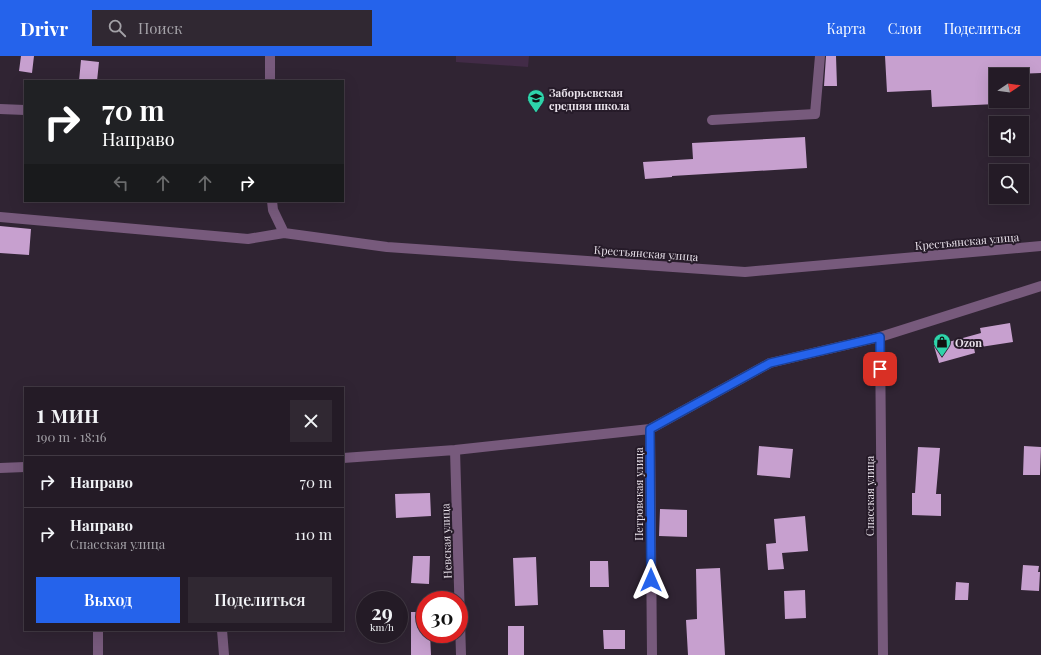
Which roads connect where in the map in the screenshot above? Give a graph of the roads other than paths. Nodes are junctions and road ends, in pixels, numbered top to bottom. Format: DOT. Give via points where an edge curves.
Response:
graph roads {
  1 [pos="270,56"];
  2 [pos="820,56"];
  3 [pos="270,80"];
  4 [pos="0,109"];
  5 [pos="24,110"];
  6 [pos="712,120"];
  7 [pos="272,202"];
  8 [pos="0,217"];
  9 [pos="284,233"];
  10 [pos="1041,246"];
  11 [pos="1041,286"];
  12 [pos="880,337"];
  13 [pos="650,429"];
  14 [pos="455,450"];
  15 [pos="344,458"];
  16 [pos="24,467"];
  17 [pos="0,468"];
  18 [pos="98,631"];
  19 [pos="222,631"];
  20 [pos="98,655"];
  21 [pos="224,655"];
  22 [pos="461,655"];
  23 [pos="652,655"];
  24 [pos="883,655"];
  1 -- 3 [label="street"];
  2 -- 6 [label="street" via="815,114"];
  4 -- 5 [label="street"];
  7 -- 9 [label="street" via="273,210"];
  8 -- 9 [label="street, Крестьянская улица" via="248,239"];
  9 -- 10 [label="street, Крестьянская улица" via="387,247 745,272"];
  11 -- 12 [label="street"];
  12 -- 13 [label="street" via="770,363"];
  12 -- 24 [label="street, Спасская улица"];
  13 -- 14 [label="street"];
  13 -- 23 [label="street, Петровская улица"];
  14 -- 15 [label="street"];
  14 -- 22 [label="street, Невская улица"];
  16 -- 17 [label="street"];
  18 -- 20 [label="street"];
  19 -- 21 [label="street"];
}
